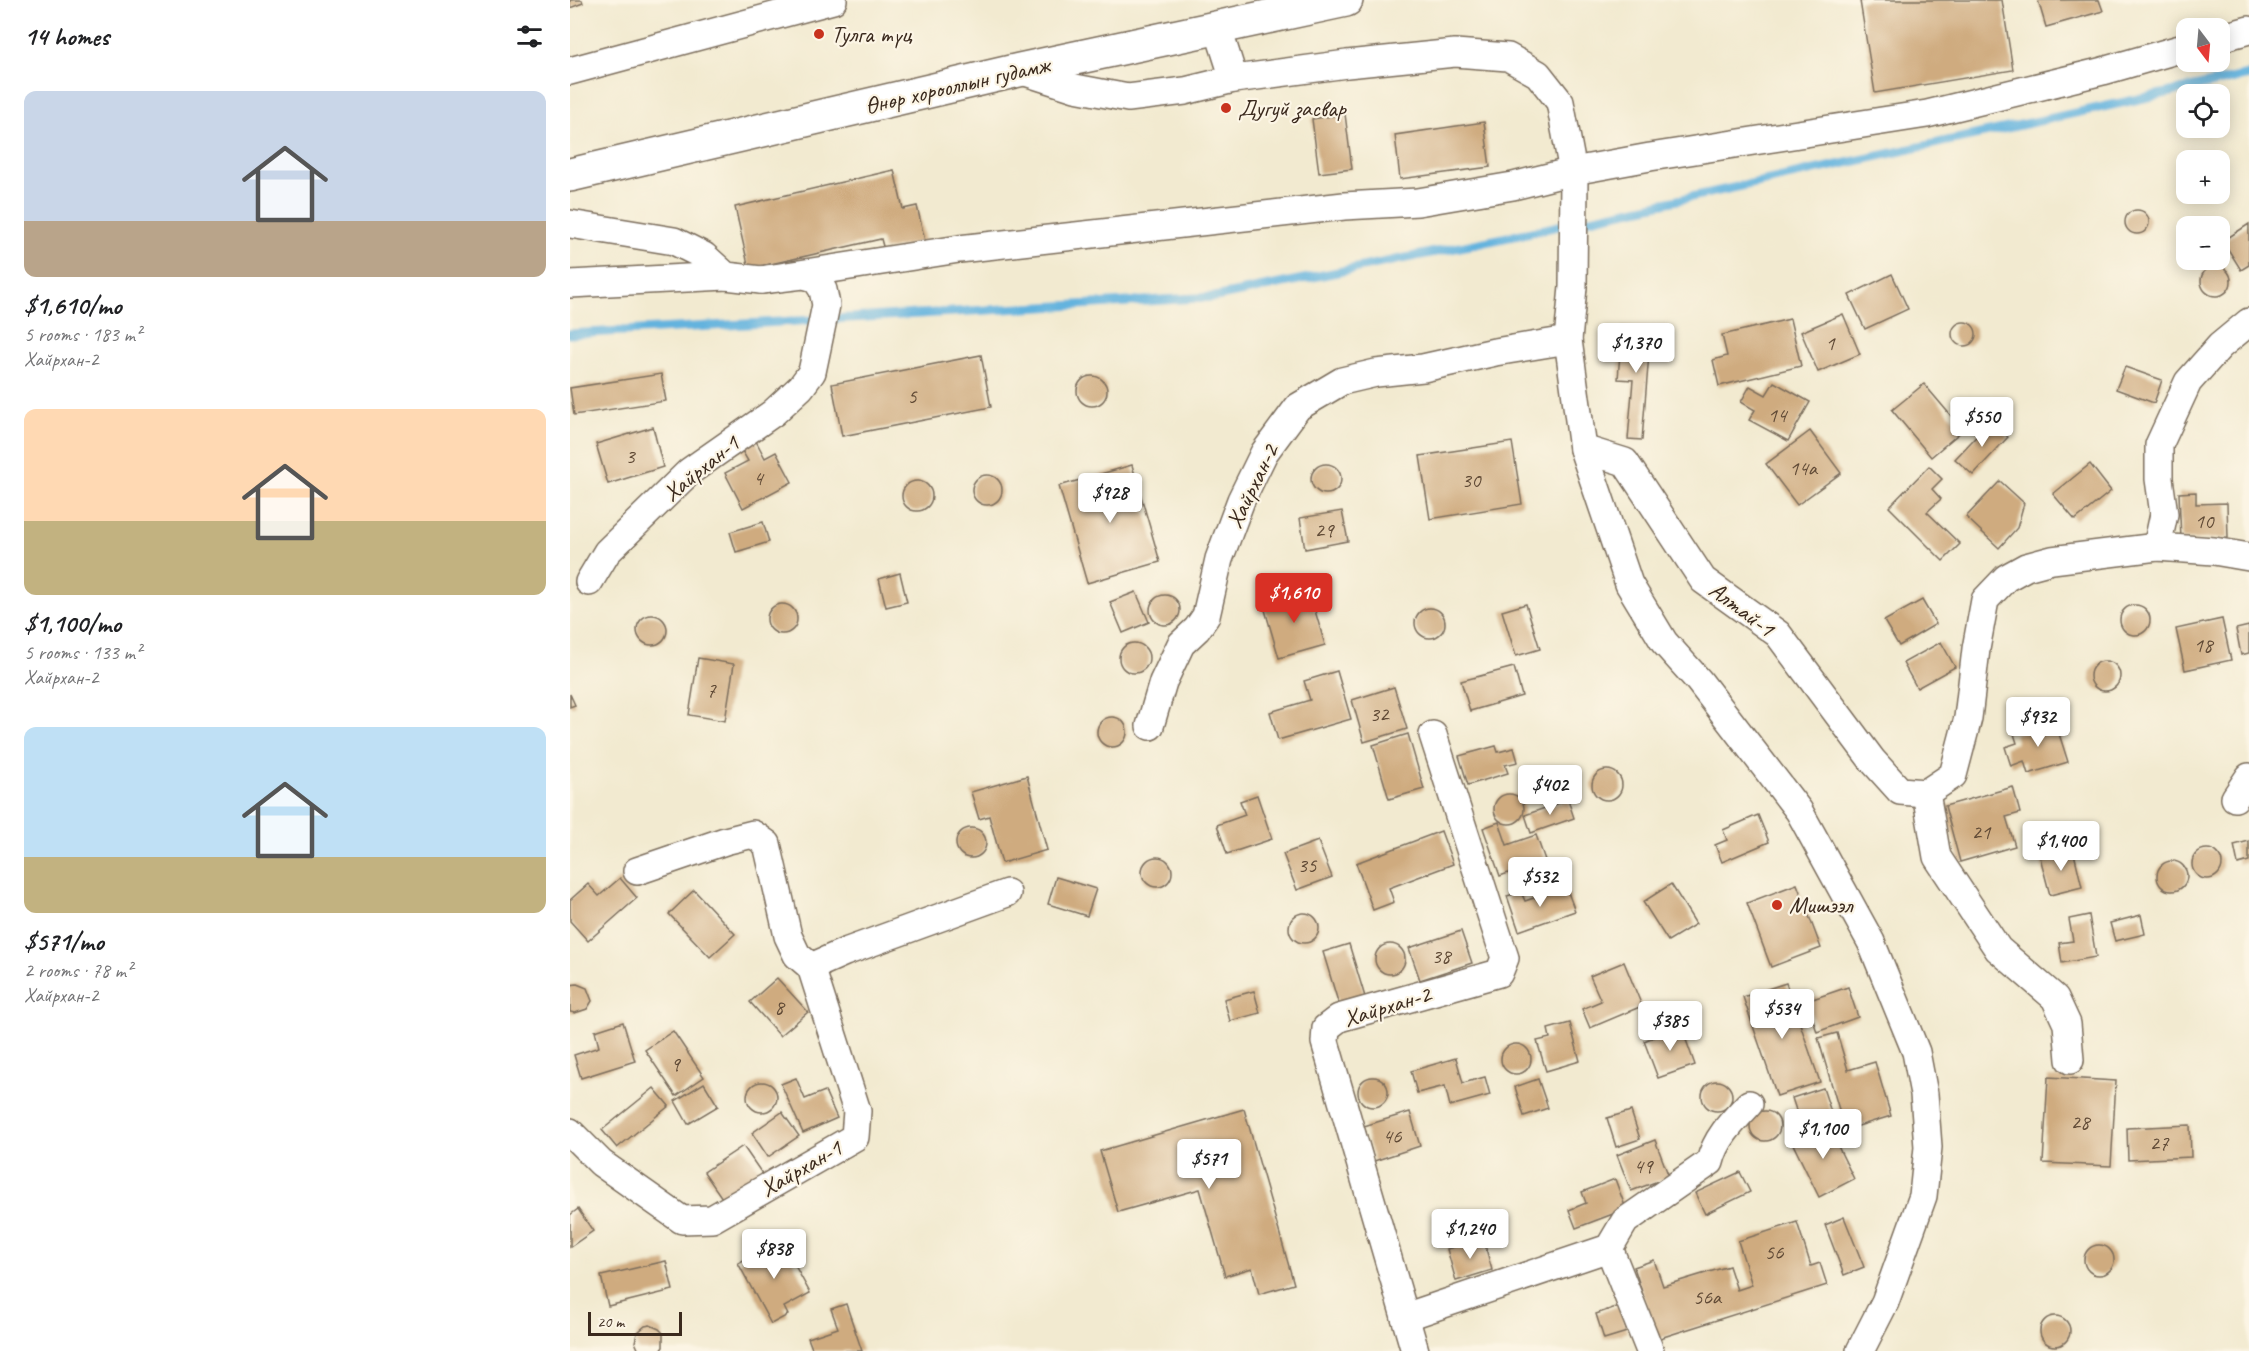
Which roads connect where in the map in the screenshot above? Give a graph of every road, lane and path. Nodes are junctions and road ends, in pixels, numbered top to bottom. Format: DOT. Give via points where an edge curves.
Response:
graph roads {
  1 [pos="833,0"];
  2 [pos="1346,0"];
  3 [pos="1218,29"];
  4 [pos="2249,30"];
  5 [pos="2230,35"];
  6 [pos="2176,50"];
  7 [pos="1019,70"];
  8 [pos="570,71"];
  9 [pos="1234,79"];
  10 [pos="1573,174"];
  11 [pos="570,175"];
  12 [pos="570,224"];
  13 [pos="726,276"];
  14 [pos="761,280"];
  15 [pos="570,284"];
  16 [pos="2249,322"];
  17 [pos="1568,340"];
  18 [pos="1583,450"];
  19 [pos="2157,547"];
  20 [pos="2249,557"];
  21 [pos="589,582"];
  22 [pos="1150,726"];
  23 [pos="1433,735"];
  24 [pos="1926,793"];
  25 [pos="637,871"];
  26 [pos="1007,893"];
  27 [pos="811,967"];
  28 [pos="2070,1060"];
  29 [pos="1749,1104"];
  30 [pos="570,1132"];
  31 [pos="1609,1248"];
  32 [pos="1405,1317"];
  33 [pos="1414,1351"];
  34 [pos="1650,1351"];
  35 [pos="1860,1351"];
  1 -- 8 [label="street"];
  2 -- 3 [label="main road, Өнөр хорооллын гудамж"];
  3 -- 7 [label="main road, Өнөр хорооллын гудамж"];
  3 -- 9 [label="street"];
  4 -- 5 [label="street"];
  6 -- 10 [label="street" via="1927,114"];
  7 -- 9 [label="street" via="1075,88 1128,98 1185,91"];
  7 -- 11 [label="main road, Өнөр хорооллын гудамж"];
  9 -- 10 [label="street" via="1455,53 1508,57 1538,74 1560,102"];
  10 -- 14 [label="street" via="1418,202 1344,206 959,249"];
  10 -- 17 [label="street" via="1573,287"];
  12 -- 13 [label="street" via="674,242 704,255"];
  13 -- 14 [label="street"];
  13 -- 15 [label="street"];
  14 -- 21 [label="street, Хайрхан-1" via="803,275 815,278 823,290 826,305 812,372 773,414 690,471 607,552"];
  16 -- 19 [label="street" via="2220,346 2188,382 2158,445 2164,514"];
  17 -- 18 [label="street"];
  17 -- 22 [label="street, Хайрхан-2" via="1342,381 1298,407 1263,453 1241,500 1220,559 1206,616 1181,644 1163,682"];
  18 -- 24 [label="street, Алтай-1" via="1625,462 1703,580 1778,634 1865,752 1900,791"];
  18 -- 35 [label="street" via="1629,584 1664,642 1699,681 1799,811 1871,942 1916,1052 1928,1147 1923,1196 1885,1302"];
  19 -- 20 [label="street"];
  19 -- 24 [label="street" via="2026,567 2006,579 1985,600 1968,718 1953,775"];
  23 -- 32 [label="street, Хайрхан-2" via="1505,958 1499,973 1339,1018 1326,1028 1325,1042"];
  24 -- 28 [label="street" via="1937,857 1998,949 2055,998 2067,1024"];
  25 -- 27 [label="street, Хайрхан-1" via="753,834 767,844 788,936 797,955"];
  26 -- 27 [label="street"];
  27 -- 30 [label="street, Хайрхан-1" via="857,1110 855,1137 712,1219 682,1220 601,1163"];
  29 -- 31 [label="street" via="1724,1131 1710,1162 1625,1221"];
  31 -- 32 [label="street"];
  31 -- 34 [label="street"];
  32 -- 33 [label="street, Хайрхан-2"];
}
